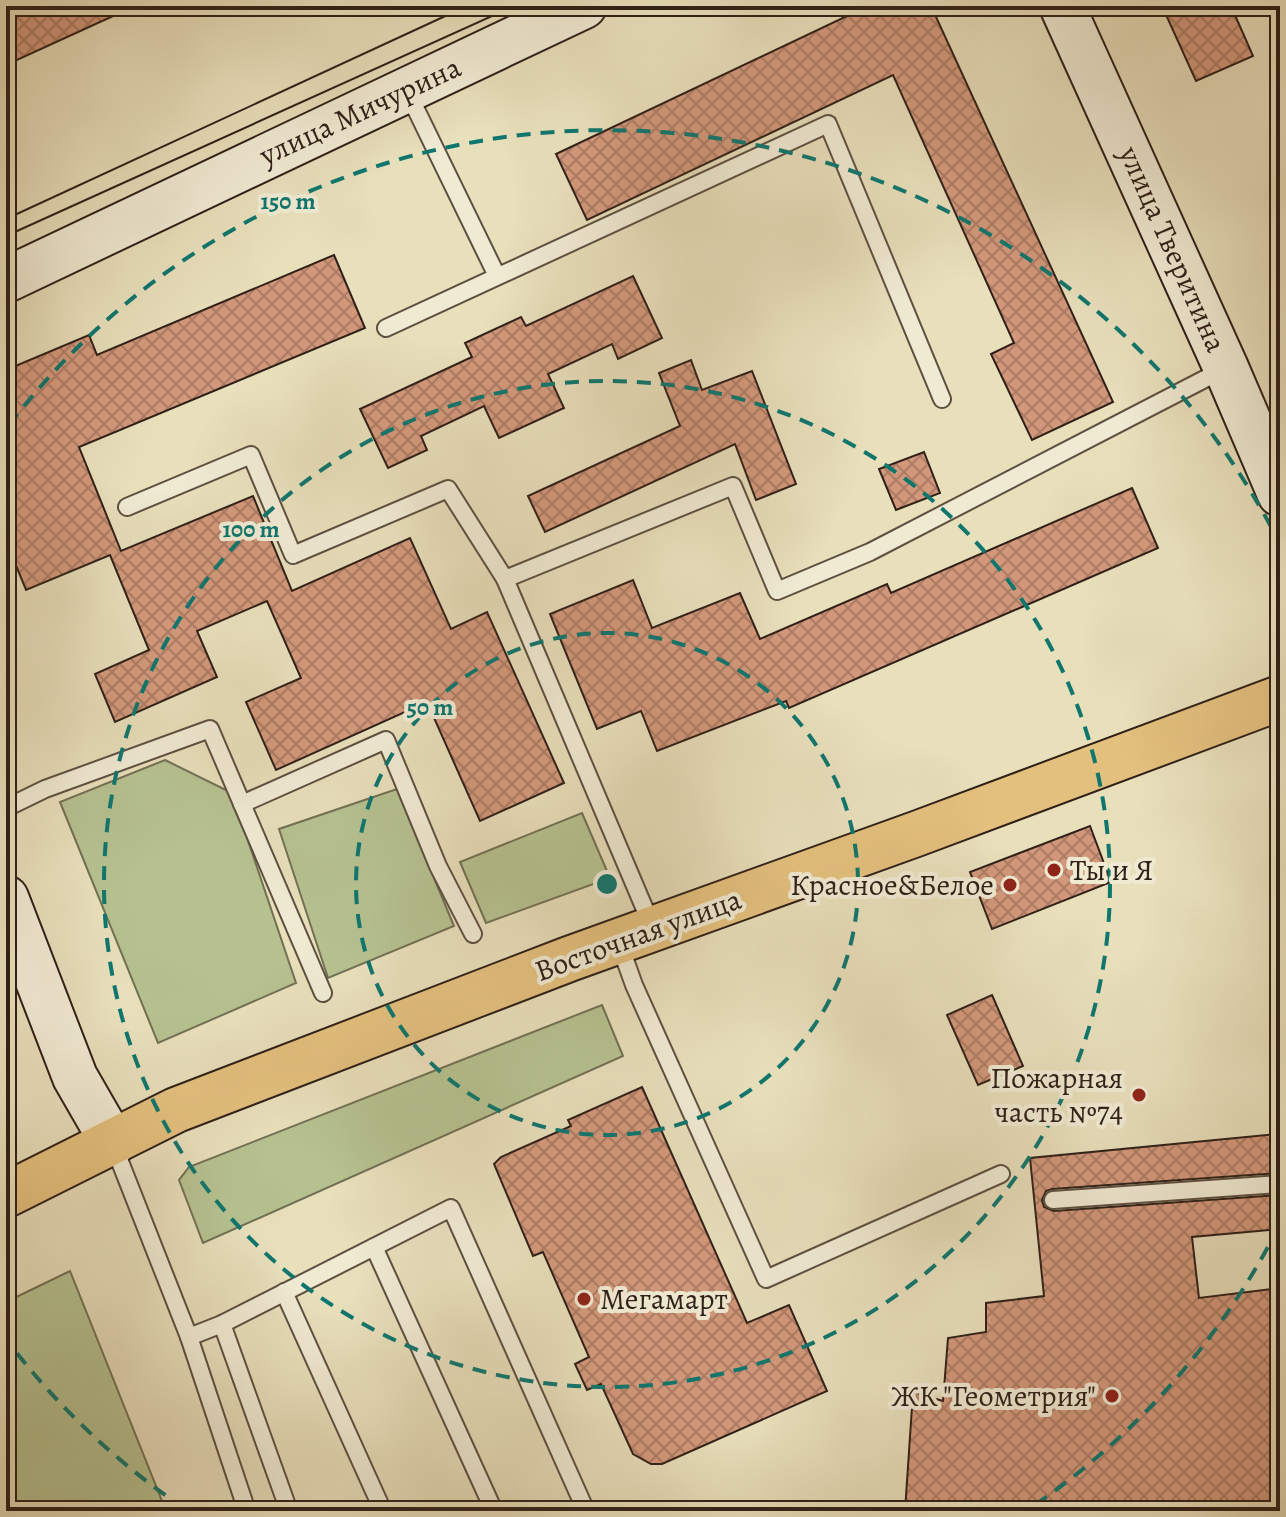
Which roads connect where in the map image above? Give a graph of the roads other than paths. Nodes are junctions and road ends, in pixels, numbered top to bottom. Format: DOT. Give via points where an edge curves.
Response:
graph roads {
  1 [pos="584,6"];
  2 [pos="1062,6"];
  3 [pos="406,89"];
  4 [pos="497,276"];
  5 [pos="6,280"];
  6 [pos="386,328"];
  7 [pos="1226,368"];
  8 [pos="942,399"];
  9 [pos="1280,494"];
  10 [pos="127,507"];
  11 [pos="505,579"];
  12 [pos="1280,698"];
  13 [pos="242,804"];
  14 [pos="6,808"];
  15 [pos="6,898"];
  16 [pos="473,934"];
  17 [pos="636,935"];
  18 [pos="323,993"];
  19 [pos="113,1143"];
  20 [pos="1001,1174"];
  21 [pos="1280,1184"];
  22 [pos="6,1195"];
  23 [pos="1053,1200"];
  24 [pos="374,1247"];
  25 [pos="284,1292"];
  26 [pos="222,1324"];
  27 [pos="189,1337"];
  28 [pos="247,1511"];
  29 [pos="289,1511"];
  30 [pos="383,1511"];
  31 [pos="494,1511"];
  32 [pos="586,1511"];
  1 -- 3 [label="street, улица Мичурина"];
  2 -- 7 [label="street, улица Тверитина"];
  3 -- 4 [label="lane"];
  3 -- 5 [label="street, улица Мичурина"];
  4 -- 6 [label="lane"];
  4 -- 8 [label="lane" via="828,124"];
  7 -- 9 [label="street, улица Тверитина"];
  7 -- 11 [label="lane" via="870,552 777,591 733,486"];
  10 -- 11 [label="lane" via="251,455 293,555 448,489"];
  11 -- 17 [label="lane"];
  12 -- 17 [label="main road, Восточная улица"];
  13 -- 14 [label="lane" via="210,729"];
  13 -- 16 [label="lane" via="386,740 438,866"];
  13 -- 18 [label="lane"];
  15 -- 19 [label="street" via="75,1077"];
  17 -- 19 [label="main road, Восточная улица" via="176,1110"];
  17 -- 20 [label="lane" via="634,985 766,1279"];
  19 -- 22 [label="main road, Восточная улица"];
  19 -- 27 [label="lane"];
  21 -- 23 [label="lane"];
  24 -- 25 [label="lane"];
  24 -- 31 [label="lane"];
  24 -- 32 [label="lane" via="451,1208"];
  25 -- 26 [label="lane"];
  25 -- 30 [label="lane"];
  26 -- 27 [label="lane"];
  26 -- 29 [label="lane"];
  27 -- 28 [label="lane"];
}
